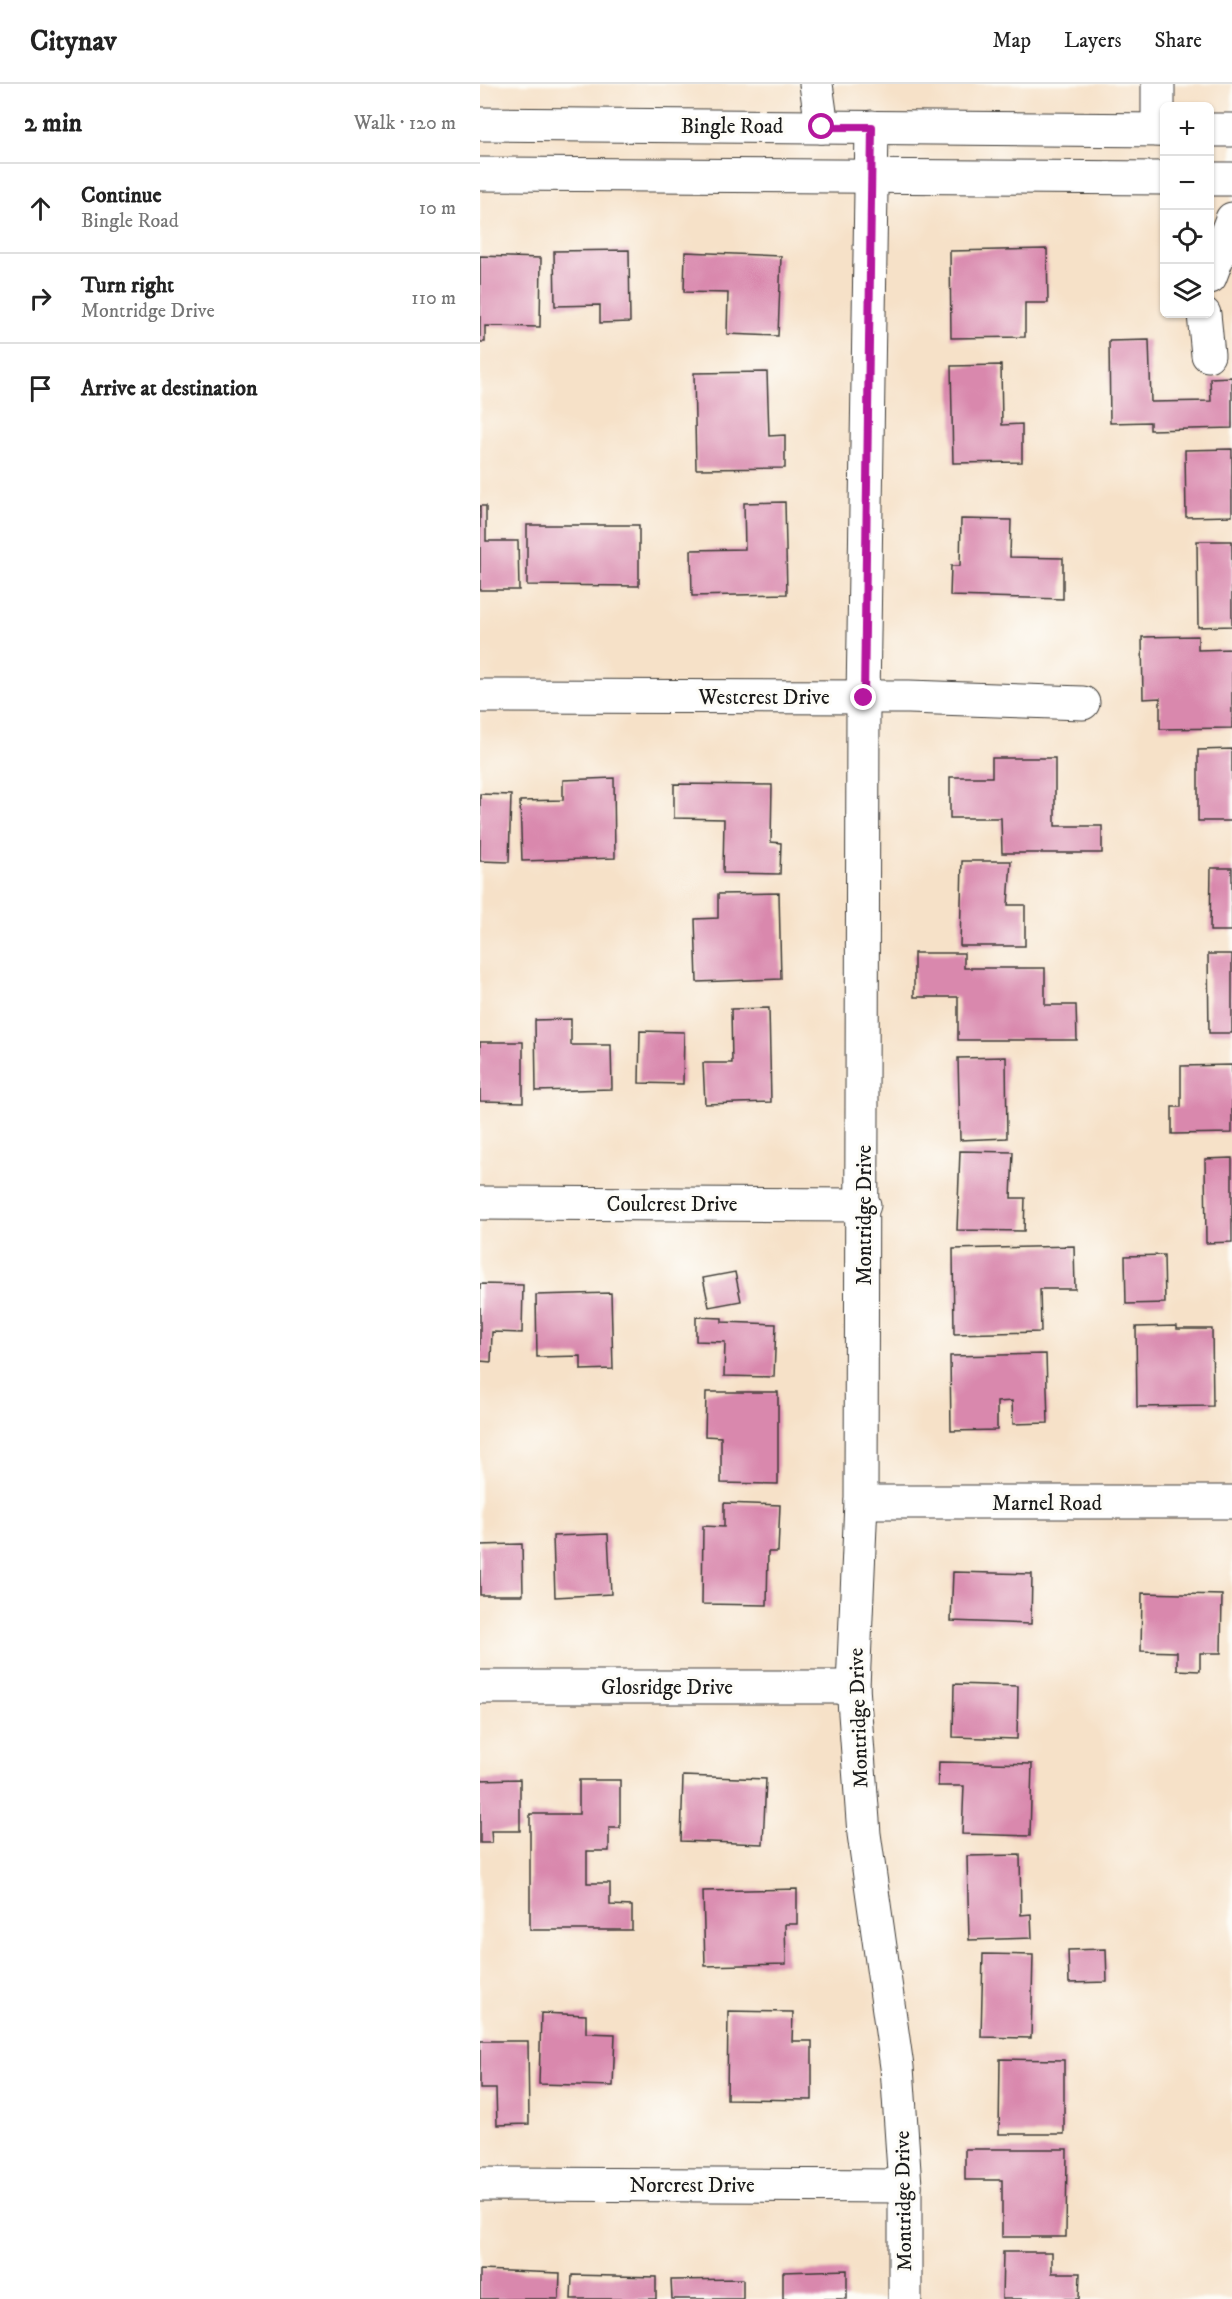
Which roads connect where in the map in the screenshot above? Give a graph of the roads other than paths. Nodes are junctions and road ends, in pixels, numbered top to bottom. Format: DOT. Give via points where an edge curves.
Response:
graph roads {
  1 [pos="816,84"];
  2 [pos="1158,84"];
  3 [pos="1160,115"];
  4 [pos="480,124"];
  5 [pos="822,127"];
  6 [pos="872,127"];
  7 [pos="1160,130"];
  8 [pos="1214,130"];
  9 [pos="1232,130"];
  10 [pos="480,174"];
  11 [pos="872,176"];
  12 [pos="1160,178"];
  13 [pos="1214,179"];
  14 [pos="1232,179"];
  15 [pos="1232,219"];
  16 [pos="1214,264"];
  17 [pos="1204,318"];
  18 [pos="1208,355"];
  19 [pos="480,696"];
  20 [pos="864,698"];
  21 [pos="1083,703"];
  22 [pos="480,1203"];
  23 [pos="864,1205"];
  24 [pos="861,1502"];
  25 [pos="1232,1502"];
  26 [pos="480,1687"];
  27 [pos="853,1687"];
  28 [pos="480,2184"];
  29 [pos="905,2186"];
  30 [pos="905,2299"];
  1 -- 5 [label="street"];
  2 -- 3 [label="street"];
  4 -- 5 [label="street, Bingle Road"];
  5 -- 6 [label="street, Bingle Road"];
  6 -- 7 [label="street, Bingle Road"];
  6 -- 11 [label="street, Montridge Drive"];
  8 -- 9 [label="street"];
  10 -- 11 [label="street"];
  11 -- 12 [label="street"];
  11 -- 20 [label="street, Montridge Drive"];
  13 -- 14 [label="street"];
  15 -- 16 [label="street"];
  17 -- 18 [label="street"];
  19 -- 20 [label="street, Westcrest Drive"];
  20 -- 21 [label="street, Westcrest Drive"];
  20 -- 23 [label="street, Montridge Drive"];
  22 -- 23 [label="street, Coulcrest Drive"];
  23 -- 24 [label="street, Montridge Drive"];
  24 -- 25 [label="street, Marnel Road"];
  24 -- 27 [label="street, Montridge Drive"];
  26 -- 27 [label="street, Glosridge Drive"];
  27 -- 29 [label="street, Montridge Drive" via="864,1834 897,2067"];
  28 -- 29 [label="street, Norcrest Drive"];
  29 -- 30 [label="street, Montridge Drive"];
}
